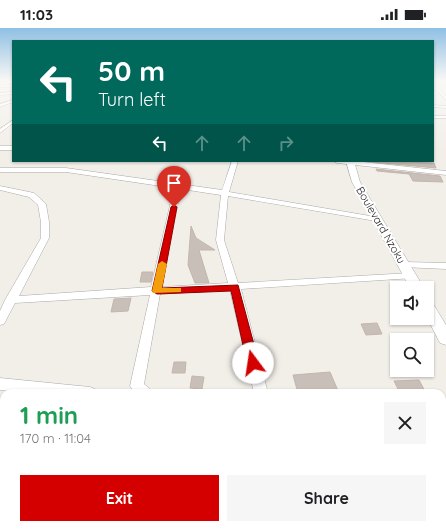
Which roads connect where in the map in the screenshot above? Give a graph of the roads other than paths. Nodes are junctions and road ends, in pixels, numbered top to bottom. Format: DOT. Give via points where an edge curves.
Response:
graph roads {
  1 [pos="434,106"];
  2 [pos="446,107"];
  3 [pos="434,117"];
  4 [pos="446,118"];
  5 [pos="0,125"];
  6 [pos="11,126"];
  7 [pos="0,131"];
  8 [pos="0,148"];
  9 [pos="12,148"];
  10 [pos="71,162"];
  11 [pos="235,162"];
  12 [pos="350,162"];
  13 [pos="0,170"];
  14 [pos="66,170"];
  15 [pos="446,173"];
  16 [pos="178,186"];
  17 [pos="0,188"];
  18 [pos="225,193"];
  19 [pos="376,219"];
  20 [pos="405,265"];
  21 [pos="446,266"];
  22 [pos="410,276"];
  23 [pos="413,281"];
  24 [pos="235,288"];
  25 [pos="157,291"];
  26 [pos="10,300"];
  27 [pos="434,318"];
  28 [pos="0,321"];
  29 [pos="446,339"];
  30 [pos="0,384"];
  31 [pos="50,389"];
  32 [pos="140,389"];
  33 [pos="259,389"];
  1 -- 2 [label="street"];
  3 -- 4 [label="street"];
  5 -- 6 [label="street"];
  6 -- 7 [label="street"];
  8 -- 9 [label="street"];
  10 -- 14 [label="street"];
  11 -- 18 [label="street"];
  12 -- 15 [label="street"];
  12 -- 19 [label="street, Boulevard Nzoku" via="356,182"];
  13 -- 14 [label="street"];
  14 -- 16 [label="street"];
  16 -- 18 [label="street"];
  16 -- 25 [label="street"];
  17 -- 26 [label="street" via="31,195 42,204 45,222 45,238"];
  18 -- 19 [label="street"];
  18 -- 24 [label="street" via="220,240"];
  19 -- 20 [label="street, Boulevard Nzoku"];
  20 -- 21 [label="street"];
  20 -- 22 [label="street, Boulevard Nzoku"];
  22 -- 23 [label="street, Boulevard Nzoku"];
  22 -- 24 [label="street"];
  24 -- 25 [label="street"];
  24 -- 33 [label="street"];
  25 -- 26 [label="street"];
  25 -- 32 [label="street" via="137,386"];
  26 -- 28 [label="street"];
  27 -- 29 [label="street"];
  30 -- 31 [label="street"];
}
